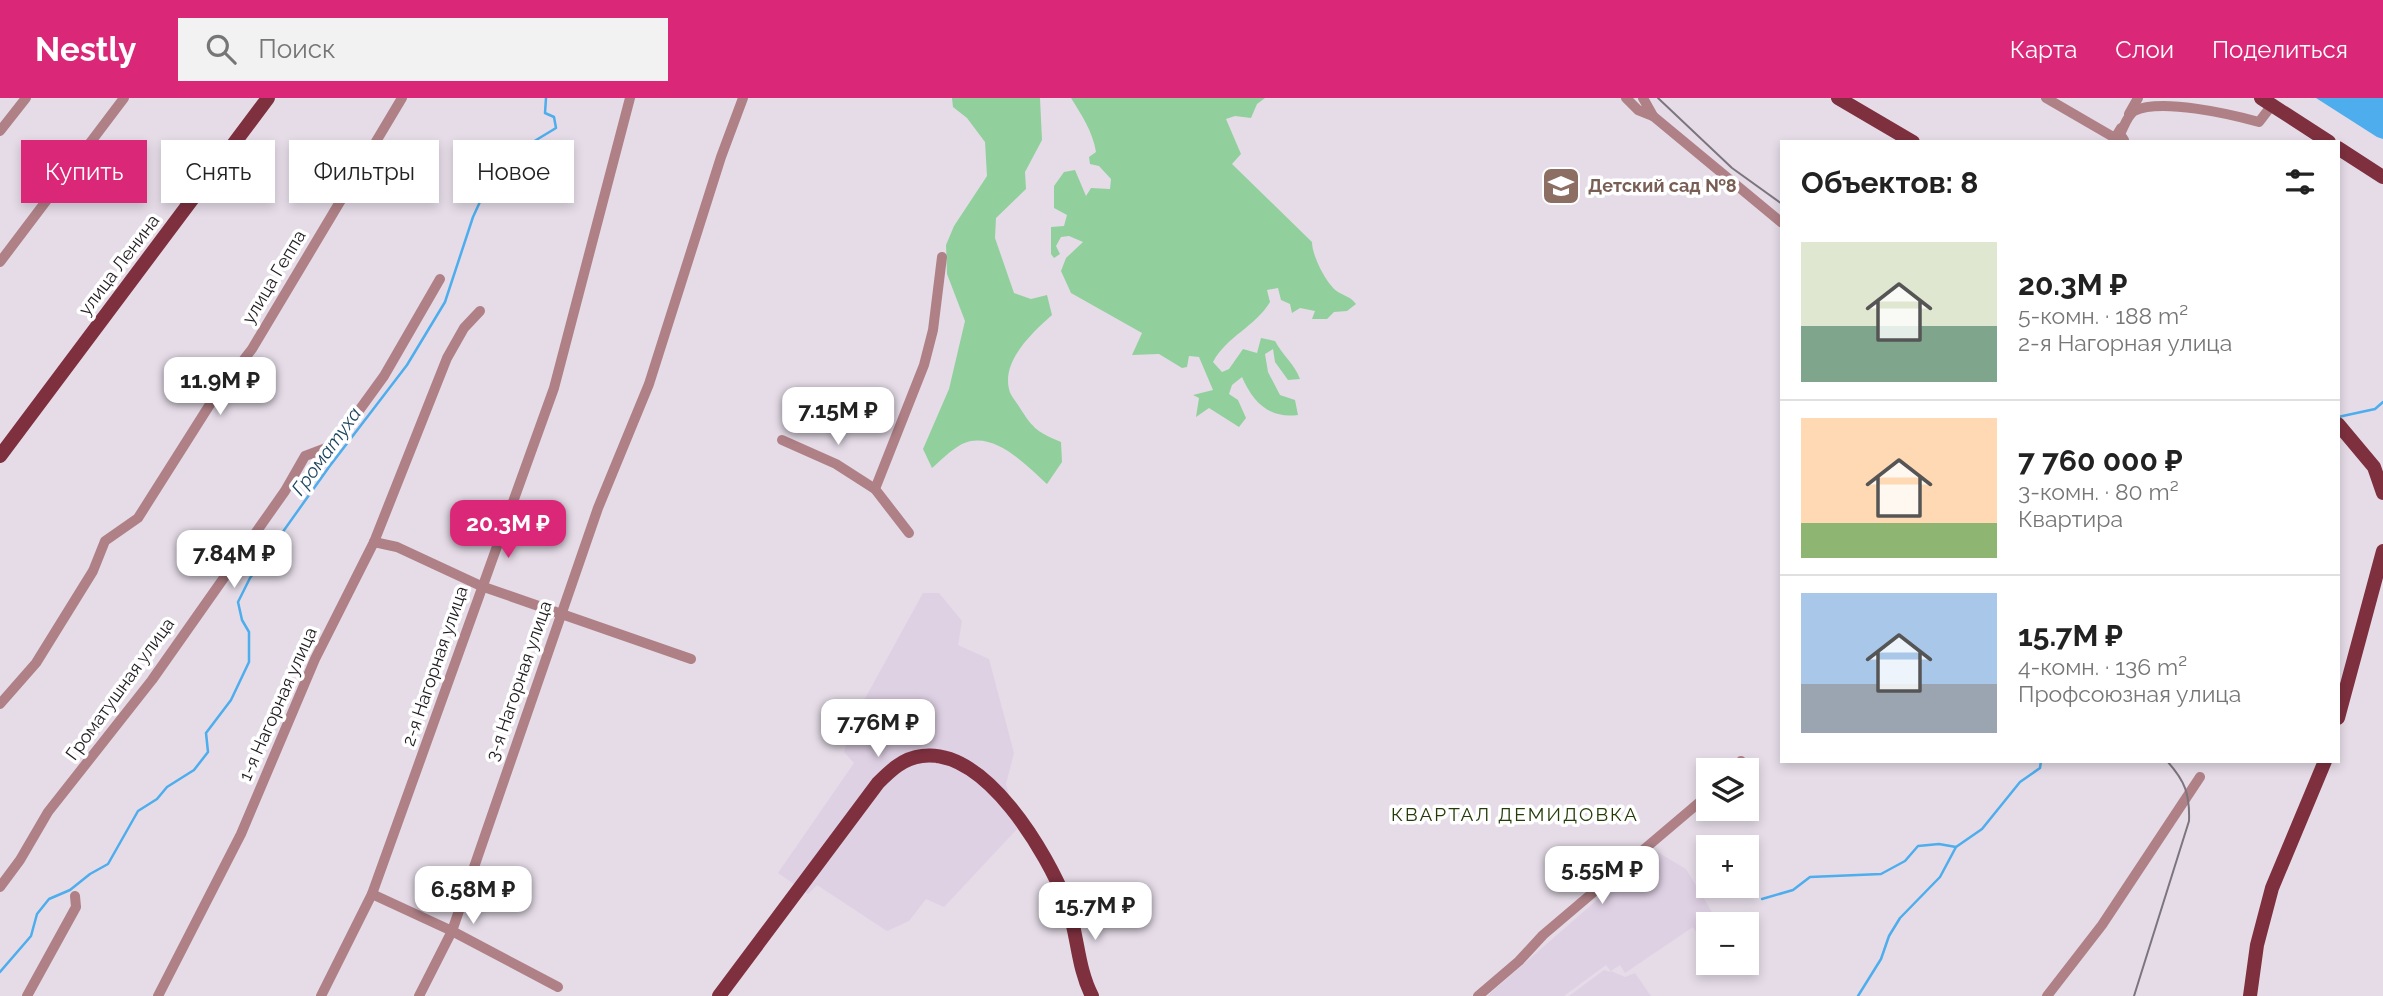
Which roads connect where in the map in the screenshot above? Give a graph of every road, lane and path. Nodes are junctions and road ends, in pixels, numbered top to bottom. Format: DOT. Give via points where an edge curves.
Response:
graph roads {
  1 [pos="26,98"];
  2 [pos="124,98"];
  3 [pos="268,98"];
  4 [pos="402,98"];
  5 [pos="630,98"];
  6 [pos="743,98"];
  7 [pos="1626,98"];
  8 [pos="1643,98"];
  9 [pos="1838,98"];
  10 [pos="2046,98"];
  11 [pos="2138,98"];
  12 [pos="2266,102"];
  13 [pos="1653,116"];
  14 [pos="0,131"];
  15 [pos="1910,140"];
  16 [pos="2124,140"];
  17 [pos="2326,140"];
  18 [pos="2340,149"];
  19 [pos="2383,177"];
  20 [pos="1780,221"];
  21 [pos="942,257"];
  22 [pos="0,262"];
  23 [pos="440,279"];
  24 [pos="480,311"];
  25 [pos="2340,426"];
  26 [pos="782,440"];
  27 [pos="0,456"];
  28 [pos="876,489"];
  29 [pos="2383,493"];
  30 [pos="909,533"];
  31 [pos="374,542"];
  32 [pos="2383,551"];
  33 [pos="481,586"];
  34 [pos="561,612"];
  35 [pos="691,659"];
  36 [pos="0,704"];
  37 [pos="2340,711"];
  38 [pos="2324,763"];
  39 [pos="2200,777"];
  40 [pos="1696,805"];
  41 [pos="0,887"];
  42 [pos="372,894"];
  43 [pos="75,896"];
  44 [pos="452,931"];
  45 [pos="558,987"];
  46 [pos="1089,995"];
  47 [pos="27,996"];
  48 [pos="158,996"];
  49 [pos="321,996"];
  50 [pos="419,996"];
  51 [pos="719,996"];
  52 [pos="1478,996"];
  53 [pos="2048,996"];
  54 [pos="2250,996"];
  1 -- 14 [label="street"];
  2 -- 22 [label="street"];
  3 -- 27 [label="main road, улица Ленина"];
  4 -- 36 [label="street, улица Геппа" via="252,349 214,398 138,518 105,541 93,571 36,663"];
  5 -- 33 [label="street, 2-я Нагорная улица" via="554,388"];
  6 -- 34 [label="street, 3-я Нагорная улица" via="649,384"];
  7 -- 13 [label="street"];
  8 -- 13 [label="street"];
  9 -- 15 [label="main road"];
  10 -- 11 [label="street" via="2115,138"];
  12 -- 16 [label="street" via="2259,122 2202,106 2144,106 2131,113 2120,134"];
  12 -- 17 [label="main road"];
  13 -- 20 [label="street"];
  18 -- 19 [label="main road"];
  21 -- 28 [label="street" via="924,365"];
  23 -- 41 [label="street, Громатушная улица" via="384,376 334,445 305,456 152,680 48,812"];
  24 -- 31 [label="street, 1-я Нагорная улица" via="447,358"];
  25 -- 29 [label="main road" via="2374,467"];
  26 -- 28 [label="street" via="836,464"];
  28 -- 30 [label="street"];
  31 -- 33 [label="street" via="397,547"];
  31 -- 48 [label="street, 1-я Нагорная улица" via="314,659 241,834"];
  32 -- 37 [label="main road"];
  33 -- 34 [label="street"];
  33 -- 42 [label="street, 2-я Нагорная улица"];
  34 -- 35 [label="street"];
  34 -- 44 [label="street, 3-я Нагорная улица"];
  38 -- 54 [label="main road" via="2272,888"];
  39 -- 53 [label="street" via="2102,925"];
  40 -- 52 [label="street"];
  42 -- 44 [label="street"];
  42 -- 49 [label="street, 2-я Нагорная улица"];
  43 -- 47 [label="street" via="76,907"];
  44 -- 45 [label="street"];
  44 -- 50 [label="street, 3-я Нагорная улица"];
  46 -- 51 [label="main road" via="1066,902 1007,800 952,761 921,756 893,768 878,783"];
}
